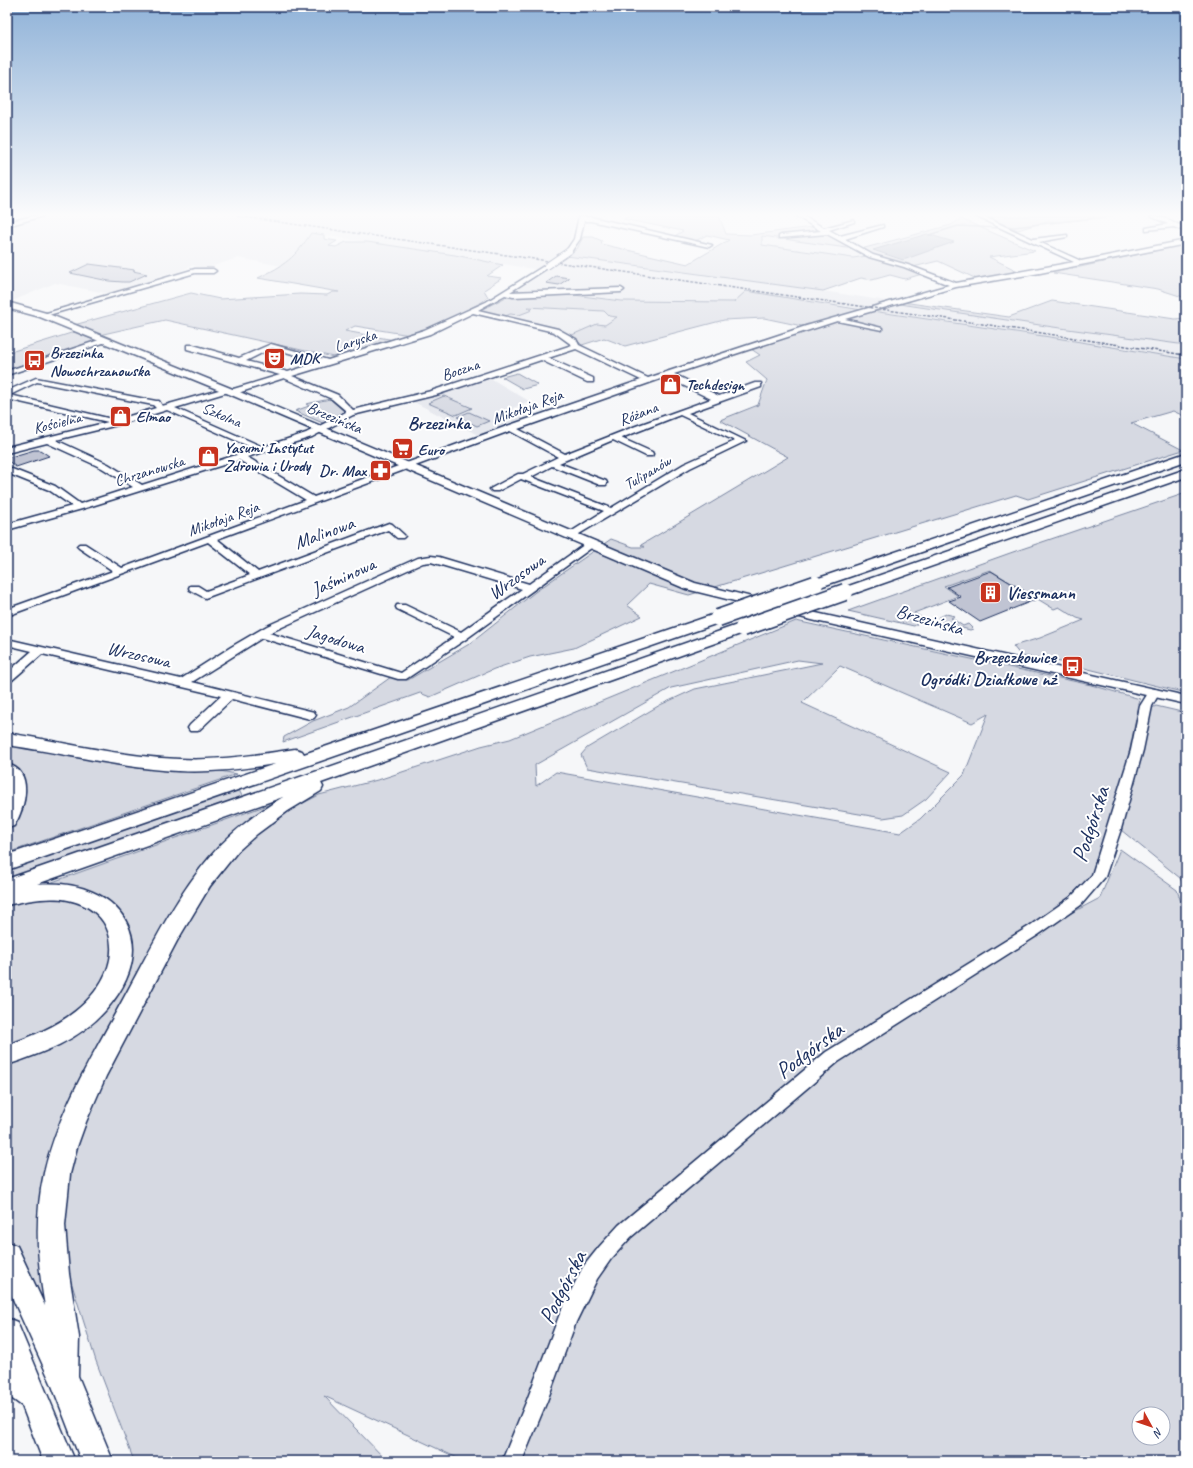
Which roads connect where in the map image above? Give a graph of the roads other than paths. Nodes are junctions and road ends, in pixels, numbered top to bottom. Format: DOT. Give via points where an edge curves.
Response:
graph roads {
  1 [pos="146,285"];
  2 [pos="520,285"];
  3 [pos="955,285"];
  4 [pos="621,290"];
  5 [pos="506,294"];
  6 [pos="7,305"];
  7 [pos="474,311"];
  8 [pos="43,315"];
  9 [pos="833,320"];
  10 [pos="880,329"];
  11 [pos="106,341"];
  12 [pos="576,346"];
  13 [pos="190,347"];
  14 [pos="540,357"];
  15 [pos="239,360"];
  16 [pos="330,363"];
  17 [pos="7,373"];
  18 [pos="667,374"];
  19 [pos="287,375"];
  20 [pos="590,380"];
  21 [pos="647,380"];
  22 [pos="758,385"];
  23 [pos="229,391"];
  24 [pos="7,394"];
  25 [pos="7,397"];
  26 [pos="718,399"];
  27 [pos="164,408"];
  28 [pos="680,412"];
  29 [pos="350,413"];
  30 [pos="115,423"];
  31 [pos="510,428"];
  32 [pos="321,430"];
  33 [pos="615,438"];
  34 [pos="48,440"];
  35 [pos="7,450"];
  36 [pos="264,450"];
  37 [pos="649,454"];
  38 [pos="241,457"];
  39 [pos="564,457"];
  40 [pos="1186,457"];
  41 [pos="551,463"];
  42 [pos="409,466"];
  43 [pos="7,470"];
  44 [pos="1186,473"];
  45 [pos="522,476"];
  46 [pos="603,482"];
  47 [pos="141,488"];
  48 [pos="495,489"];
  49 [pos="314,501"];
  50 [pos="79,507"];
  51 [pos="611,511"];
  52 [pos="7,527"];
  53 [pos="571,535"];
  54 [pos="400,536"];
  55 [pos="210,539"];
  56 [pos="591,544"];
  57 [pos="82,546"];
  58 [pos="120,571"];
  59 [pos="257,576"];
  60 [pos="194,588"];
  61 [pos="530,588"];
  62 [pos="401,607"];
  63 [pos="7,613"];
  64 [pos="260,634"];
  65 [pos="462,637"];
  66 [pos="7,642"];
  67 [pos="41,650"];
  68 [pos="402,677"];
  69 [pos="7,679"];
  70 [pos="183,683"];
  71 [pos="229,695"];
  72 [pos="1150,699"];
  73 [pos="1186,700"];
  74 [pos="310,715"];
  75 [pos="194,728"];
  76 [pos="7,739"];
  77 [pos="347,746"];
  78 [pos="346,768"];
  79 [pos="7,770"];
  80 [pos="7,821"];
  81 [pos="7,863"];
  82 [pos="7,887"];
  83 [pos="7,897"];
  84 [pos="7,1055"];
  85 [pos="7,1255"];
  86 [pos="7,1332"];
  87 [pos="7,1376"];
  88 [pos="64,1376"];
  89 [pos="33,1396"];
  90 [pos="59,1461"];
  91 [pos="97,1461"];
  92 [pos="512,1461"];
  1 -- 8 [label="street"];
  2 -- 5 [label="street, Laryska, bridge"];
  3 -- 9 [label="street, Mikołaja Reja"];
  4 -- 5 [label="street, Laryska"];
  5 -- 7 [label="street, Laryska"];
  6 -- 8 [label="main road, Brzezińska"];
  7 -- 12 [label="street" via="560,332"];
  7 -- 16 [label="street, Laryska" via="427,332"];
  8 -- 11 [label="main road, Brzezińska"];
  9 -- 10 [label="street"];
  9 -- 18 [label="street, Mikołaja Reja"];
  11 -- 17 [label="street"];
  11 -- 23 [label="main road, Brzezińska"];
  12 -- 14 [label="street, Boczna"];
  12 -- 21 [label="street"];
  13 -- 15 [label="street"];
  14 -- 20 [label="street, Mikołaja Reja"];
  14 -- 29 [label="street, Boczna" via="433,393"];
  15 -- 16 [label="street" via="271,346"];
  15 -- 19 [label="street"];
  16 -- 19 [label="street, Laryska"];
  18 -- 21 [label="street, Mikołaja Reja"];
  18 -- 26 [label="street, Różana"];
  19 -- 23 [label="street, Laryska"];
  19 -- 29 [label="street" via="335,397 349,409"];
  21 -- 31 [label="street, Mikołaja Reja"];
  22 -- 26 [label="street, Różana"];
  23 -- 27 [label="street, Kościelna"];
  23 -- 32 [label="main road, Brzezińska"];
  24 -- 27 [label="street, Kościelna" via="36,380 156,403"];
  25 -- 30 [label="street, Kościelna"];
  26 -- 28 [label="street, Różana"];
  27 -- 30 [label="street, Kościelna"];
  27 -- 36 [label="street, Szkolna"];
  28 -- 33 [label="street, Różana"];
  28 -- 51 [label="street, Tulipanów" via="742,441 687,466"];
  29 -- 32 [label="street, Boczna"];
  30 -- 34 [label="street, Kościelna"];
  31 -- 39 [label="street"];
  31 -- 42 [label="street, Mikołaja Reja"];
  32 -- 36 [label="street, Chrzanowska"];
  32 -- 42 [label="main road, Brzezińska"];
  33 -- 37 [label="street, Różana"];
  33 -- 39 [label="street, Różana"];
  34 -- 35 [label="street, Kościelna"];
  34 -- 47 [label="street" via="104,466"];
  36 -- 38 [label="street, Chrzanowska"];
  38 -- 47 [label="street, Chrzanowska"];
  38 -- 49 [label="street"];
  39 -- 41 [label="street, Różana"];
  40 -- 77 [label="highway, bridge"];
  41 -- 45 [label="street, Różana"];
  41 -- 46 [label="street"];
  42 -- 49 [label="street, Mikołaja Reja"];
  42 -- 53 [label="main road, Brzezińska"];
  43 -- 50 [label="street" via="52,488"];
  44 -- 78 [label="highway, bridge"];
  45 -- 48 [label="street, Różana"];
  45 -- 51 [label="street"];
  47 -- 50 [label="street, Chrzanowska"];
  49 -- 55 [label="street, Mikołaja Reja"];
  50 -- 52 [label="street, Chrzanowska"];
  51 -- 53 [label="street, Tulipanów"];
  53 -- 56 [label="main road, Brzezińska"];
  54 -- 59 [label="street, Malinowa" via="390,526"];
  55 -- 58 [label="street, Mikołaja Reja"];
  55 -- 59 [label="street"];
  56 -- 61 [label="street, Wrzosowa"];
  56 -- 72 [label="main road, Brzezińska" via="657,571 700,583 874,622"];
  57 -- 58 [label="street"];
  58 -- 63 [label="street, Mikołaja Reja"];
  59 -- 60 [label="street, Malinowa" via="205,595"];
  61 -- 64 [label="street, Jaśminowa" via="431,558 421,560"];
  61 -- 65 [label="street, Wrzosowa"];
  62 -- 65 [label="street"];
  64 -- 68 [label="street, Jagodowa"];
  64 -- 70 [label="street, Jaśminowa"];
  65 -- 68 [label="street, Wrzosowa"];
  66 -- 67 [label="street, Wrzosowa"];
  67 -- 69 [label="street"];
  67 -- 70 [label="street, Wrzosowa"];
  70 -- 71 [label="street, Wrzosowa"];
  71 -- 74 [label="street, Wrzosowa"];
  71 -- 75 [label="street"];
  72 -- 73 [label="main road, Brzezińska"];
  72 -- 92 [label="street, Podgórska" via="1114,830 1098,877 1076,901 1033,931 832,1057 625,1231 590,1273 568,1318"];
  76 -- 77 [label="highway" via="138,762 192,766 259,761"];
  77 -- 81 [label="highway"];
  78 -- 82 [label="highway"];
  78 -- 88 [label="highway" via="275,811 220,859 181,914 98,1068 67,1139 57,1172 53,1200 52,1250 65,1333"];
  79 -- 80 [label="highway" via="13,778 16,792"];
  83 -- 84 [label="highway" via="59,891 89,898 114,917 123,940 118,970 98,1003 76,1023 53,1038"];
  85 -- 88 [label="highway"];
  86 -- 89 [label="highway"];
  87 -- 89 [label="highway"];
  88 -- 91 [label="highway"];
  89 -- 90 [label="highway"];
}
